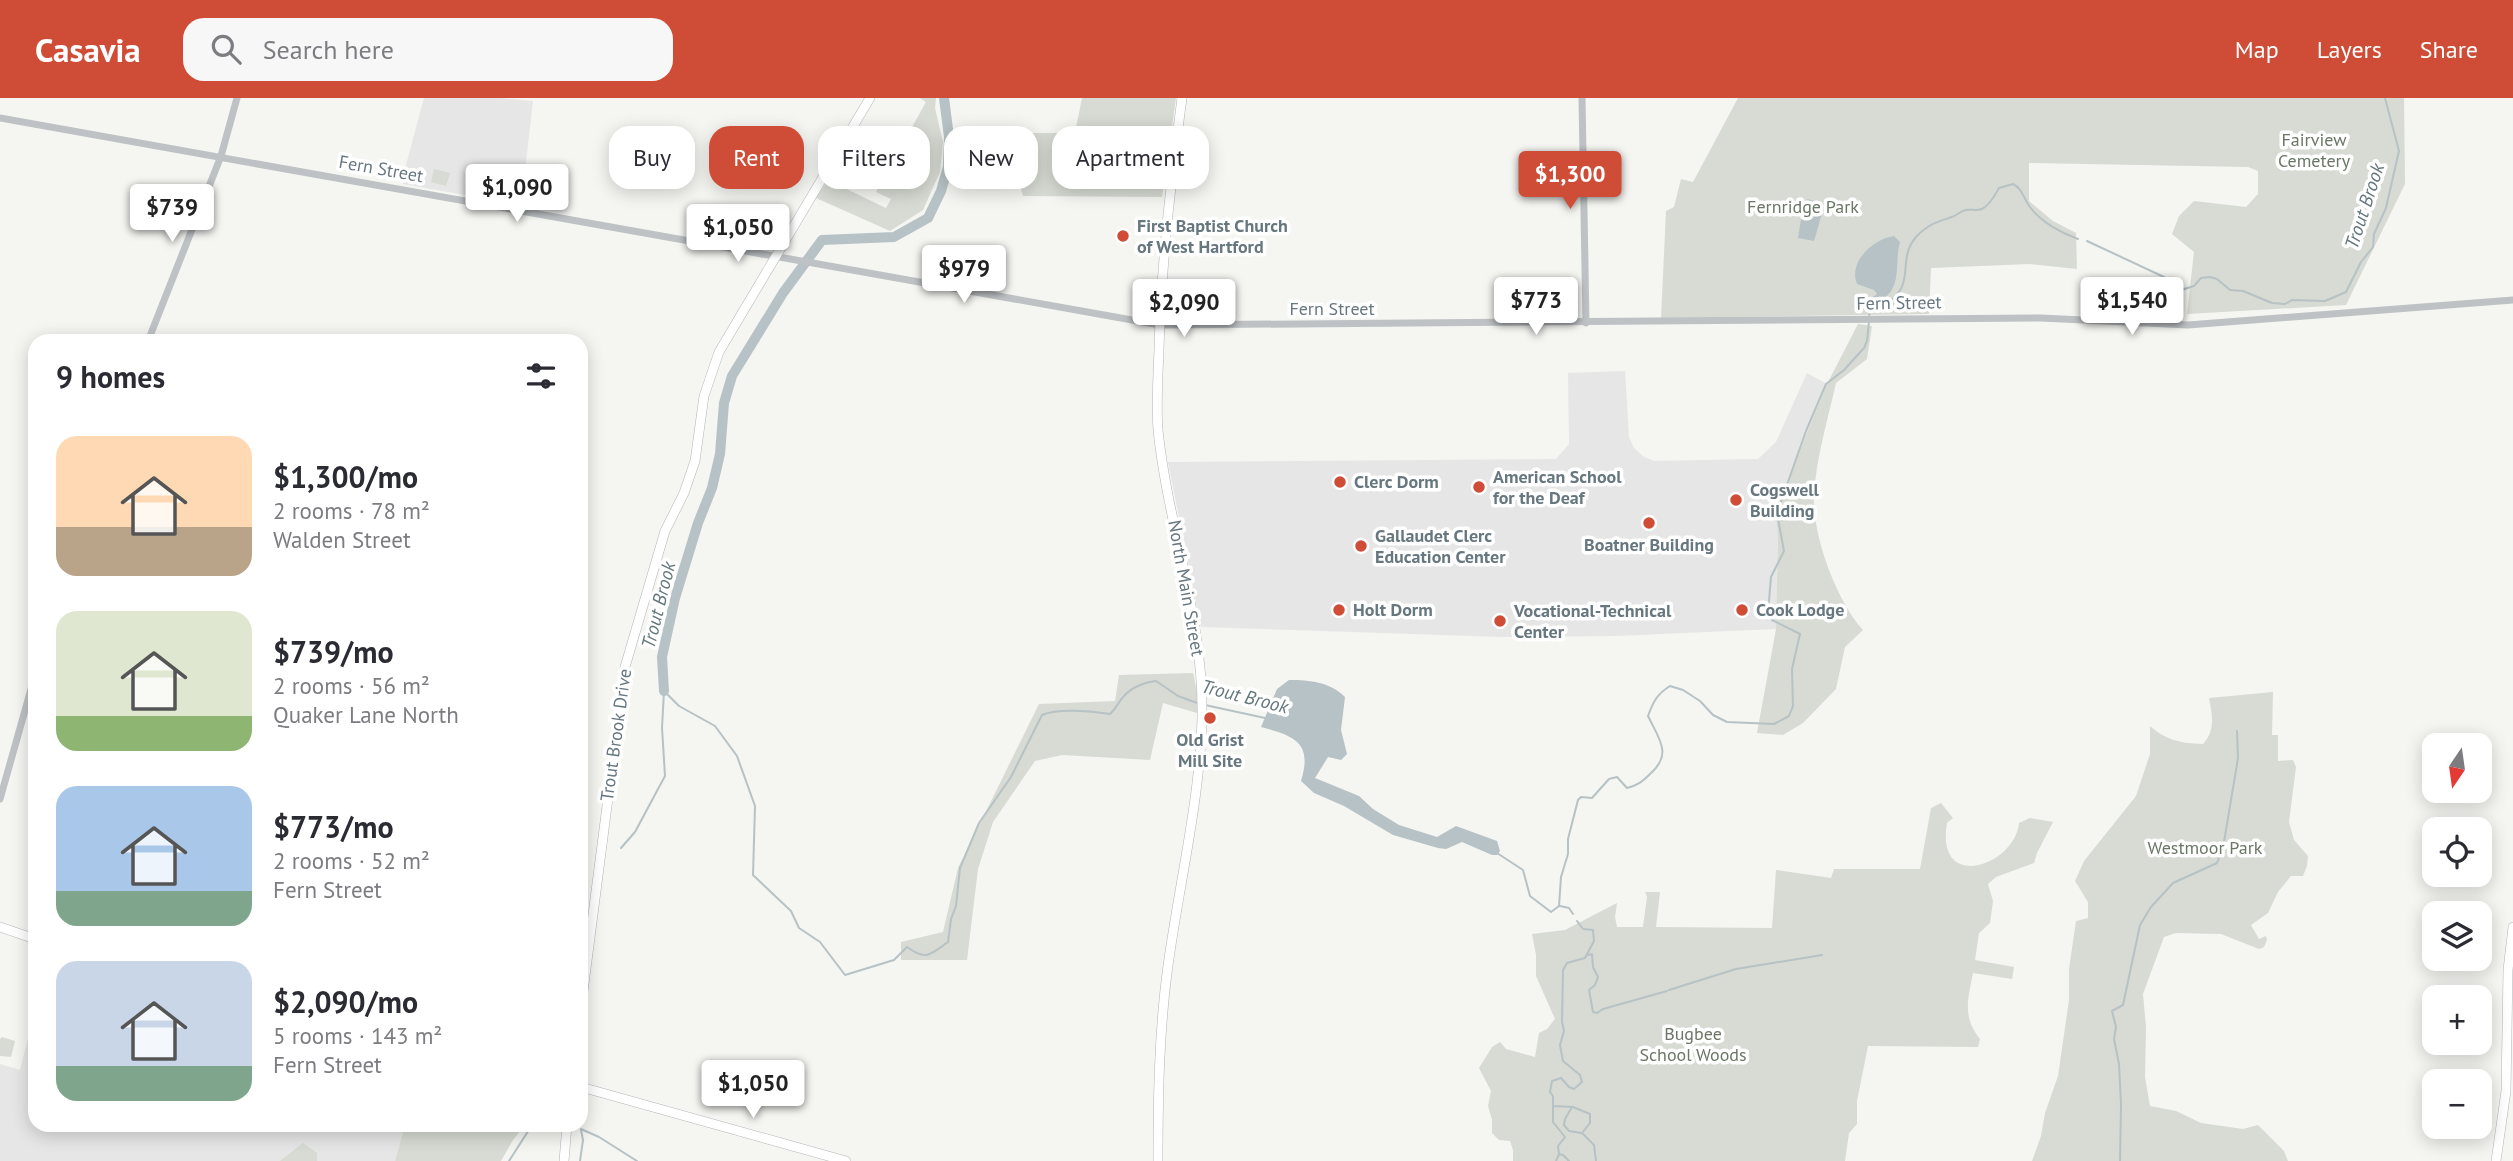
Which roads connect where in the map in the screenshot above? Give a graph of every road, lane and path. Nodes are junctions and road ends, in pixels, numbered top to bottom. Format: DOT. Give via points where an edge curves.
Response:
graph roads {
  1 [pos="237,98"];
  2 [pos="870,98"];
  3 [pos="1182,98"];
  4 [pos="1582,98"];
  5 [pos="0,118"];
  6 [pos="221,156"];
  7 [pos="776,257"];
  8 [pos="2513,300"];
  9 [pos="1586,323"];
  10 [pos="1160,325"];
  11 [pos="151,334"];
  12 [pos="28,700"];
  13 [pos="0,799"];
  14 [pos="0,927"];
  15 [pos="2513,927"];
  16 [pos="28,935"];
  17 [pos="588,951"];
  18 [pos="588,1089"];
  19 [pos="566,1132"];
  20 [pos="564,1161"];
  21 [pos="846,1161"];
  22 [pos="1158,1161"];
  23 [pos="2496,1161"];
  1 -- 6 [label="street"];
  2 -- 7 [label="main road, Trout Brook Drive"];
  3 -- 10 [label="main road, North Main Street" via="1167,202"];
  4 -- 9 [label="street"];
  5 -- 6 [label="street, Fern Street"];
  6 -- 7 [label="street, Fern Street"];
  6 -- 11 [label="street"];
  7 -- 10 [label="street, Fern Street"];
  7 -- 17 [label="main road, Trout Brook Drive" via="710,372 695,461 665,531 630,647"];
  8 -- 9 [label="street, Fern Street" via="2188,325 2041,318"];
  9 -- 10 [label="street, Fern Street"];
  10 -- 22 [label="main road, North Main Street" via="1158,432 1200,659 1202,718 1164,1002"];
  12 -- 13 [label="street"];
  14 -- 16 [label="main road"];
  15 -- 23 [label="main road" via="2505,1091"];
  18 -- 21 [label="main road"];
  19 -- 20 [label="main road"];
}
